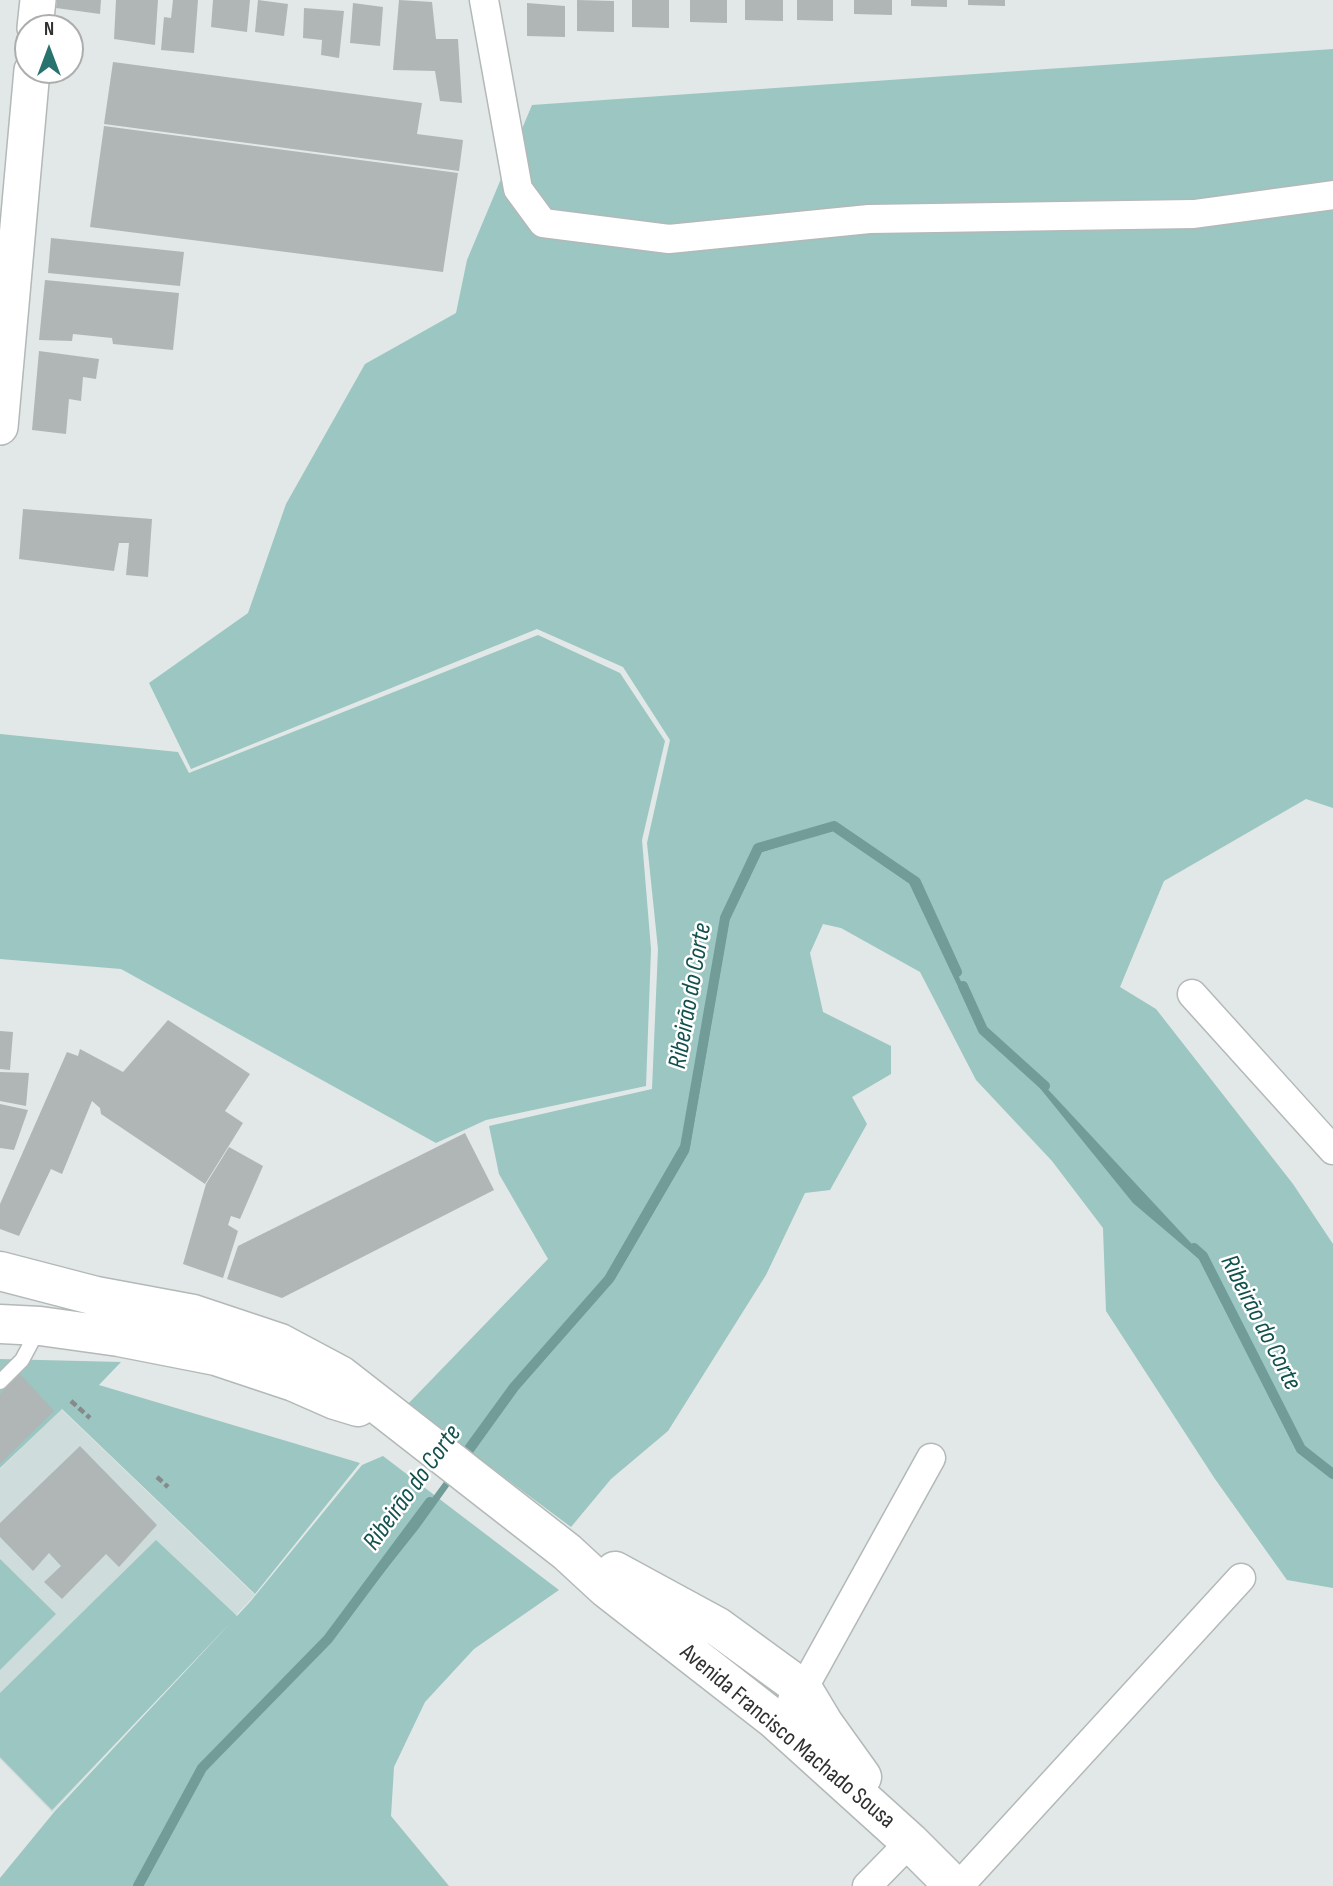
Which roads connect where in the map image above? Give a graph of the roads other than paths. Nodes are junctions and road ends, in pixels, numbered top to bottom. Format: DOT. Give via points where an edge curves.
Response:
graph roads {
  1 [pos="484,0"];
  2 [pos="31,84"];
  3 [pos="1333,195"];
  4 [pos="0,427"];
  5 [pos="1192,994"];
  6 [pos="1333,1150"];
  7 [pos="0,1271"];
  8 [pos="0,1324"];
  9 [pos="40,1326"];
  10 [pos="0,1382"];
  11 [pos="397,1419"];
  12 [pos="931,1458"];
  13 [pos="567,1552"];
  14 [pos="1241,1578"];
  15 [pos="803,1689"];
  16 [pos="774,1719"];
  17 [pos="910,1842"];
  18 [pos="867,1886"];
  19 [pos="954,1886"];
  20 [pos="959,1886"];
  1 -- 3 [label="street" via="518,189 543,223 669,239 869,219 1194,214"];
  2 -- 4 [label="street"];
  5 -- 6 [label="street"];
  7 -- 11 [label="main road, Avenida Francisco Machado Sousa" via="96,1296 193,1314 280,1343 340,1375"];
  8 -- 9 [label="main road, Avenida Francisco Machado Sousa"];
  9 -- 10 [label="lane" via="22,1360"];
  9 -- 11 [label="main road, Avenida Francisco Machado Sousa" via="216,1356"];
  11 -- 13 [label="main road, Avenida Francisco Machado Sousa"];
  12 -- 15 [label="street"];
  13 -- 15 [label="main road, Avenida Francisco Machado Sousa" via="617,1572 718,1627"];
  13 -- 16 [label="main road, Avenida Francisco Machado Sousa" via="606,1588"];
  14 -- 20 [label="street"];
  15 -- 16 [label="street"];
  15 -- 17 [label="main road, Avenida Francisco Machado Sousa"];
  16 -- 17 [label="main road, Avenida Francisco Machado Sousa"];
  17 -- 18 [label="street"];
  17 -- 19 [label="main road"];
}
